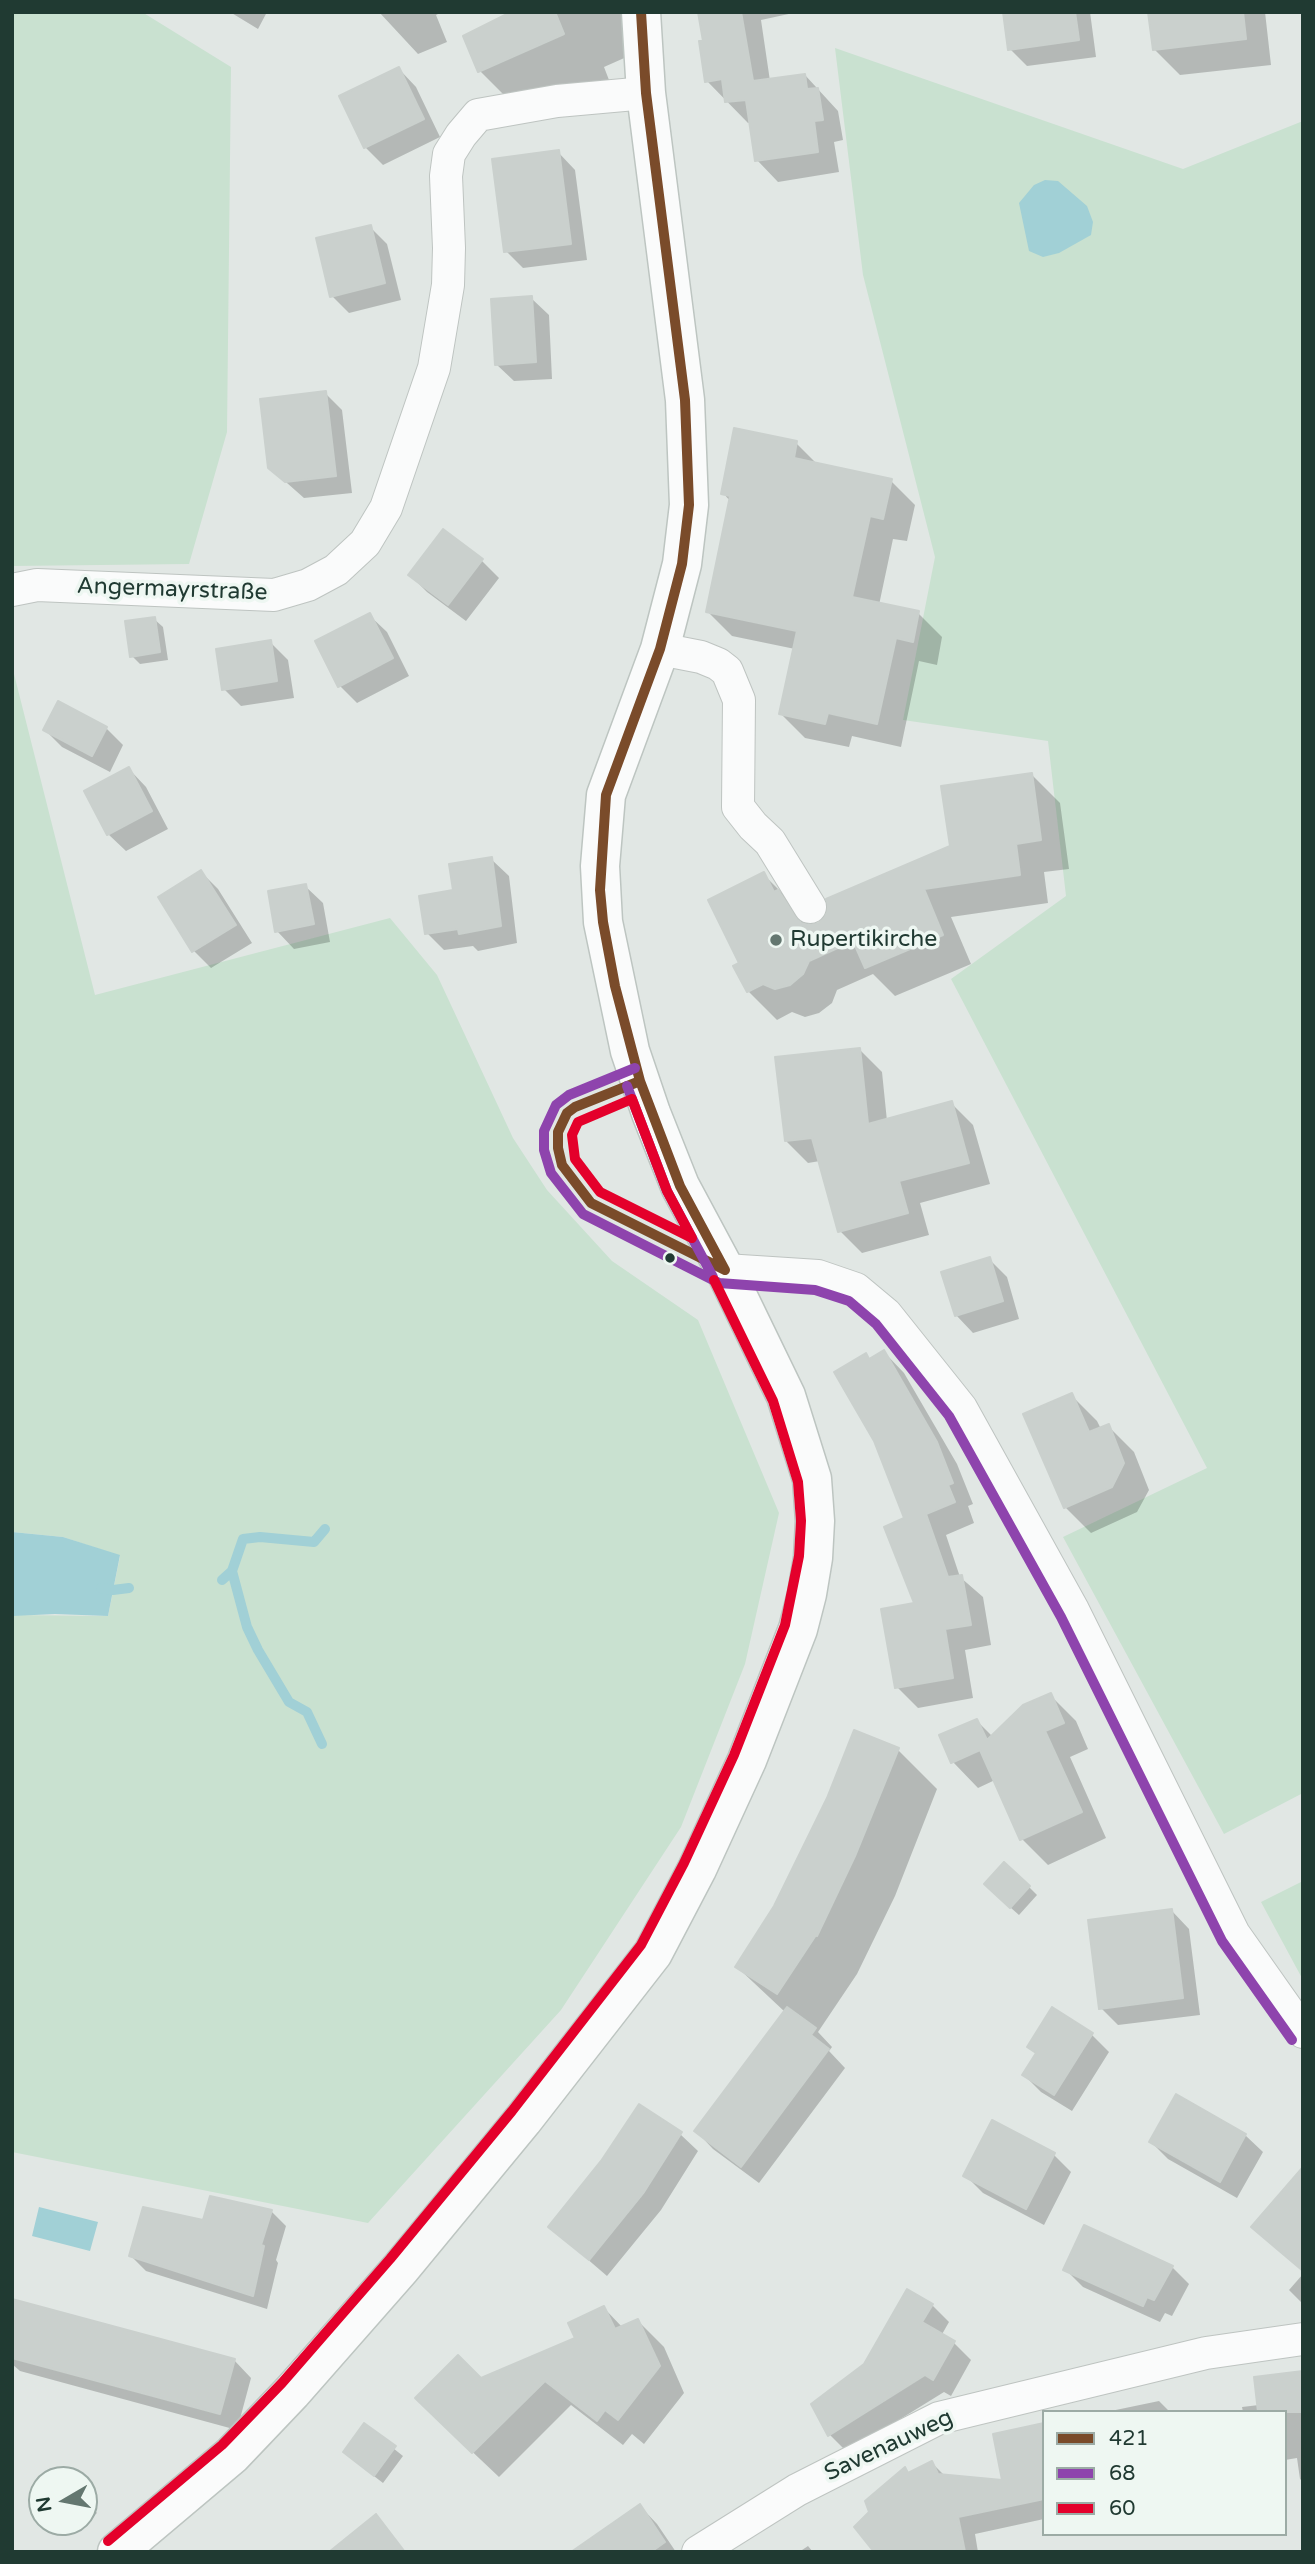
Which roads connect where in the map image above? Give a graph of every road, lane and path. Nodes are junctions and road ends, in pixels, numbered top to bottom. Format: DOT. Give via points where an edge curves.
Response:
graph roads {
  1 [pos="641,12"];
  2 [pos="646,93"];
  3 [pos="12,590"];
  4 [pos="660,649"];
  5 [pos="810,907"];
  6 [pos="725,1270"];
  7 [pos="1303,2032"];
  8 [pos="1303,2339"];
  9 [pos="117,2552"];
  10 [pos="698,2552"];
  1 -- 2 [label="main road"];
  2 -- 3 [label="street, Angermayrstraße" via="478,115 461,135 449,155 446,176 448,285 434,368 386,508 365,543 336,570 274,595 37,585"];
  2 -- 4 [label="main road" via="685,400 689,505 682,564"];
  4 -- 5 [label="street" via="701,657 726,671 739,700 738,807 770,842"];
  4 -- 6 [label="main road" via="606,795 600,866 603,922 643,1092 680,1186"];
  6 -- 7 [label="street" via="818,1276 856,1289 886,1314 961,1408 1073,1610 1234,1934"];
  6 -- 9 [label="main road" via="786,1396 812,1479 815,1521 813,1558 798,1629 703,1857 653,1952 401,2268 232,2455"];
  8 -- 10 [label="street, Savenauweg" via="1206,2353 939,2418 797,2490"];
}
